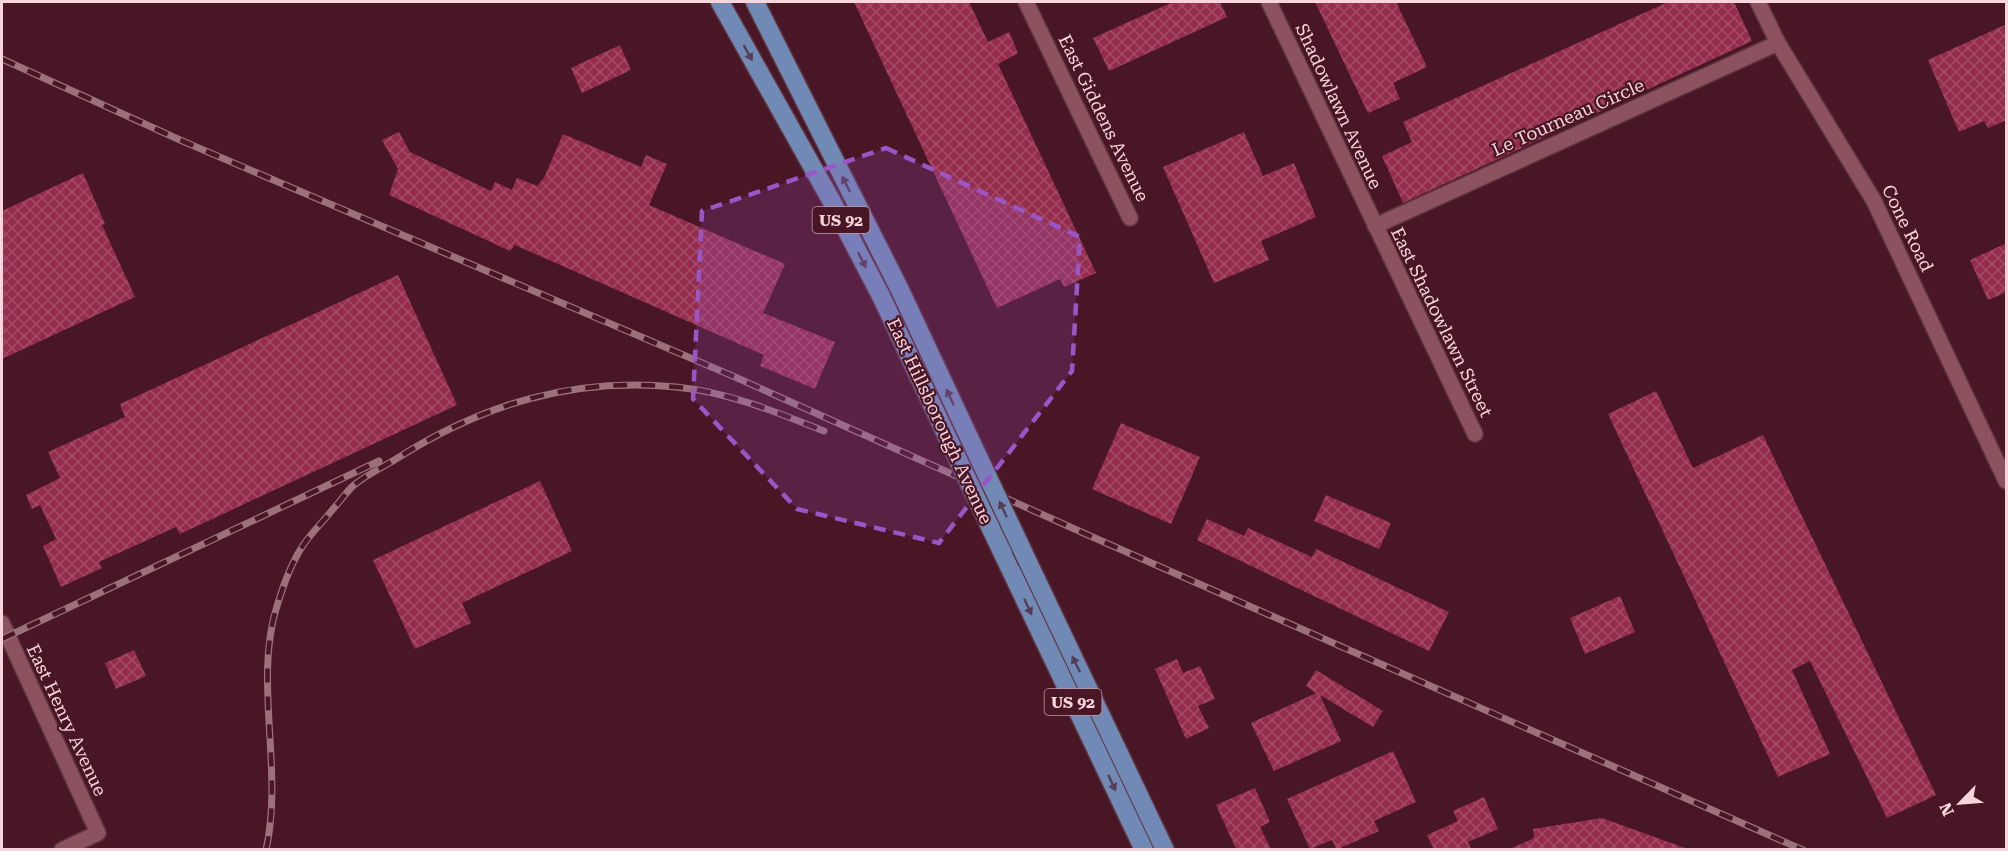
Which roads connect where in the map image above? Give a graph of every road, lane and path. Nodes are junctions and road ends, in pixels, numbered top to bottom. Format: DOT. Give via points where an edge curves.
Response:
graph roads {
  1 [pos="720,2"];
  2 [pos="755,2"];
  3 [pos="1026,2"];
  4 [pos="1269,2"];
  5 [pos="1758,2"];
  6 [pos="1778,44"];
  7 [pos="1130,218"];
  8 [pos="1375,226"];
  9 [pos="1475,434"];
  10 [pos="2007,481"];
  11 [pos="2,623"];
  12 [pos="62,849"];
  13 [pos="1144,849"];
  14 [pos="1165,849"];
  1 -- 13 [label="main road, East Hillsborough Avenue / US 92, one-way, bridge" via="882,298"];
  14 -- 2 [label="main road, East Hillsborough Avenue / US 92, one-way, bridge" via="900,290"];
  3 -- 7 [label="street, East Giddens Avenue"];
  4 -- 8 [label="street, Shadowlawn Avenue"];
  5 -- 6 [label="street, Cone Road"];
  6 -- 8 [label="street, Le Tourneau Circle"];
  6 -- 10 [label="street, Cone Road" via="1874,201"];
  8 -- 9 [label="street, East Shadowlawn Street"];
  11 -- 12 [label="street, East Henry Avenue" via="98,833"];
}
